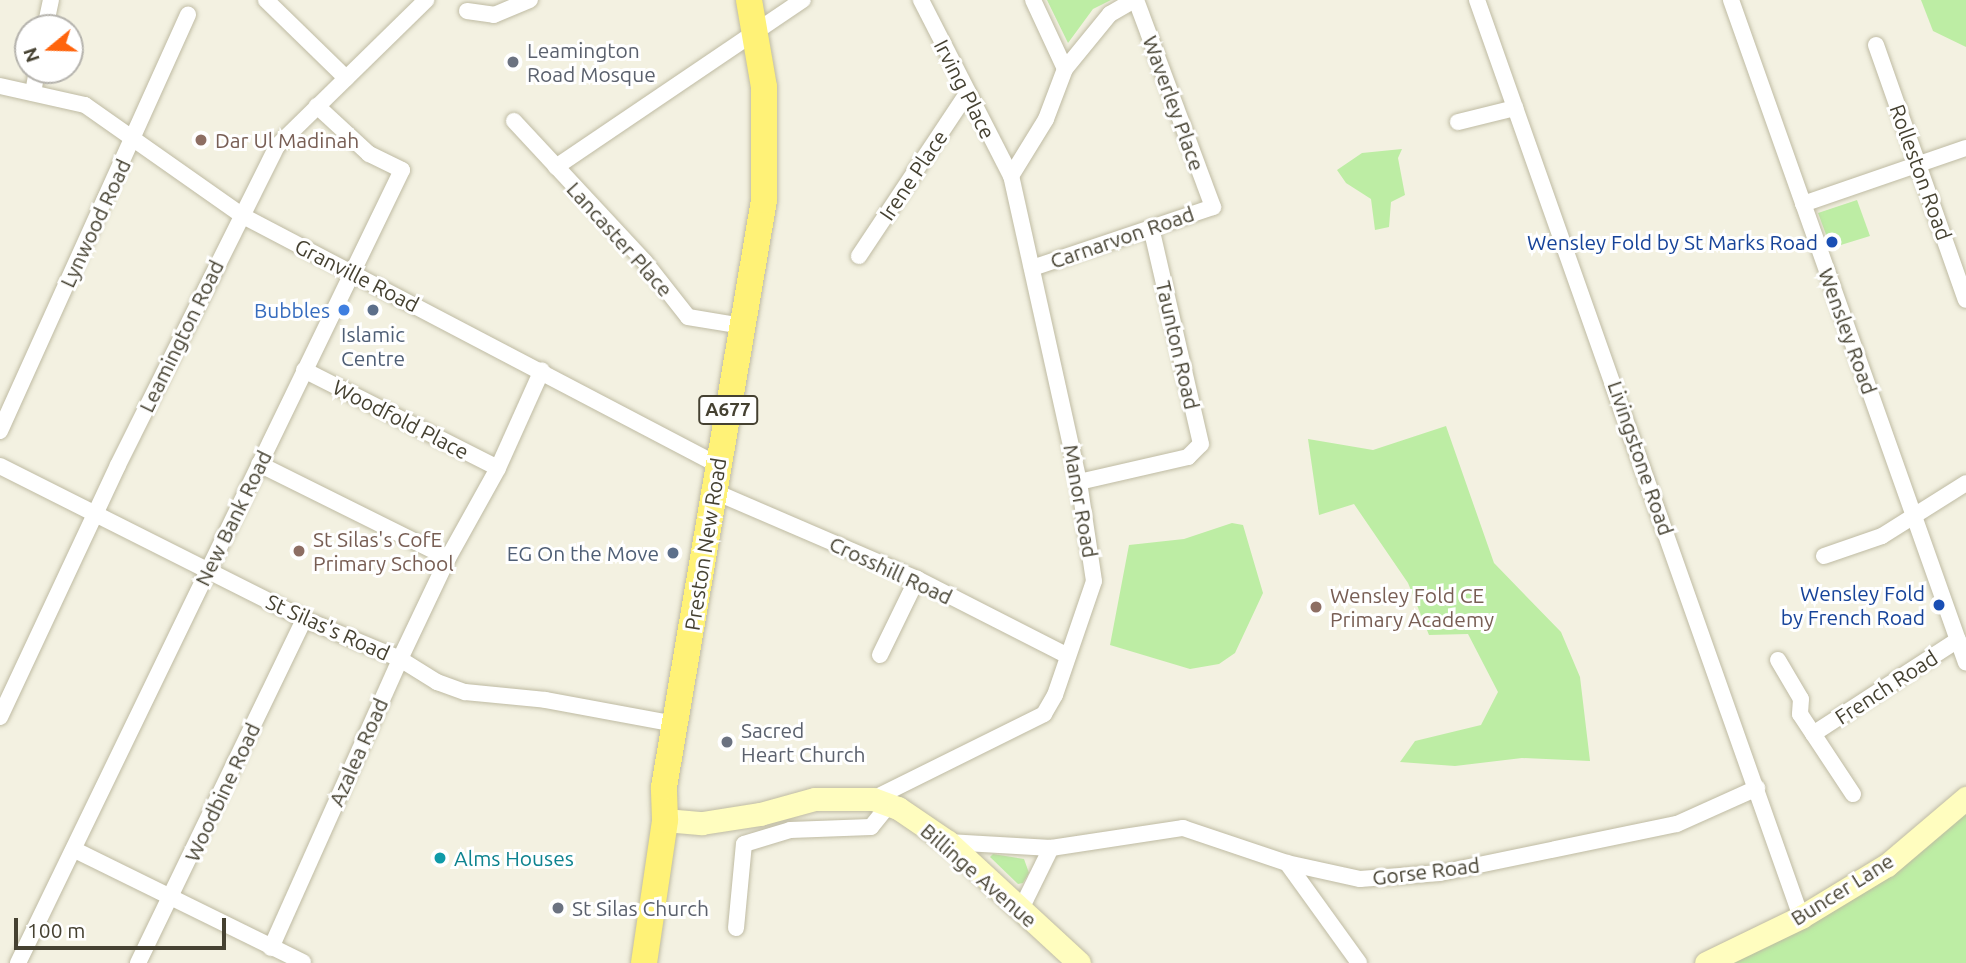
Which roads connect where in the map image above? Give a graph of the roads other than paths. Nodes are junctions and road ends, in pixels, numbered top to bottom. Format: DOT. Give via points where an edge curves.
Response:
graph roads {
  1 [pos="266,0"];
  2 [pos="426,0"];
  3 [pos="530,0"];
  4 [pos="749,0"];
  5 [pos="803,0"];
  6 [pos="921,0"];
  7 [pos="1033,0"];
  8 [pos="1135,0"];
  9 [pos="1477,0"];
  10 [pos="1731,0"];
  11 [pos="467,10"];
  12 [pos="188,13"];
  13 [pos="757,30"];
  14 [pos="1876,45"];
  15 [pos="1065,69"];
  16 [pos="345,79"];
  17 [pos="35,84"];
  18 [pos="0,86"];
  19 [pos="33,93"];
  20 [pos="966,95"];
  21 [pos="317,107"];
  22 [pos="1516,108"];
  23 [pos="514,121"];
  24 [pos="1458,122"];
  25 [pos="135,137"];
  26 [pos="1966,148"];
  27 [pos="556,167"];
  28 [pos="1916,169"];
  29 [pos="1011,176"];
  30 [pos="1803,204"];
  31 [pos="1213,206"];
  32 [pos="243,216"];
  33 [pos="1151,228"];
  34 [pos="859,256"];
  35 [pos="1032,268"];
  36 [pos="354,271"];
  37 [pos="1962,273"];
  38 [pos="1966,300"];
  39 [pos="743,326"];
  40 [pos="304,370"];
  41 [pos="542,370"];
  42 [pos="5,404"];
  43 [pos="0,431"];
  44 [pos="259,464"];
  45 [pos="718,465"];
  46 [pos="0,466"];
  47 [pos="498,468"];
  48 [pos="1079,482"];
  49 [pos="1966,483"];
  50 [pos="713,491"];
  51 [pos="95,513"];
  52 [pos="1915,516"];
  53 [pos="1824,556"];
  54 [pos="448,558"];
  55 [pos="207,569"];
  56 [pos="917,579"];
  57 [pos="304,619"];
  58 [pos="1958,640"];
  59 [pos="880,654"];
  60 [pos="400,659"];
  61 [pos="1065,660"];
  62 [pos="1778,660"];
  63 [pos="1966,663"];
  64 [pos="2,708"];
  65 [pos="675,724"];
  66 [pos="1814,734"];
  67 [pos="1757,788"];
  68 [pos="1853,794"];
  69 [pos="1966,798"];
  70 [pos="881,802"];
  71 [pos="665,820"];
  72 [pos="948,842"];
  73 [pos="1051,848"];
  74 [pos="75,850"];
  75 [pos="1287,863"];
  76 [pos="172,899"];
  77 [pos="1021,909"];
  78 [pos="1801,917"];
  79 [pos="736,928"];
  80 [pos="271,948"];
  81 [pos="303,962"];
  82 [pos="18,963"];
  83 [pos="138,963"];
  84 [pos="644,963"];
  85 [pos="1079,963"];
  86 [pos="1359,963"];
  87 [pos="1706,963"];
  1 -- 16 [label="street"];
  2 -- 16 [label="street, Leamington Road"];
  3 -- 11 [label="street" via="494,15"];
  4 -- 13 [label="highway, Preston New Road / A677"];
  5 -- 13 [label="street"];
  6 -- 20 [label="street, Irving Place"];
  7 -- 15 [label="street"];
  8 -- 15 [label="street" via="1110,14"];
  8 -- 31 [label="street, Waverley Place"];
  9 -- 22 [label="street, Livingstone Road"];
  10 -- 30 [label="street, Wensley Road"];
  12 -- 25 [label="street, Lynwood Road"];
  13 -- 27 [label="street"];
  13 -- 39 [label="highway, Preston New Road / A677" via="768,153"];
  14 -- 28 [label="street, Rolleston Road"];
  15 -- 29 [label="street" via="1046,119"];
  16 -- 21 [label="street, Leamington Road"];
  17 -- 19 [label="street"];
  18 -- 19 [label="street, Granville Road"];
  19 -- 25 [label="street, Granville Road" via="85,105"];
  20 -- 29 [label="street, Irving Place"];
  20 -- 34 [label="street, Irene Place"];
  21 -- 32 [label="street, Leamington Road" via="277,146"];
  21 -- 36 [label="street, New Bank Road" via="369,154 402,170"];
  22 -- 24 [label="street"];
  22 -- 67 [label="street, Livingstone Road"];
  23 -- 27 [label="street, Lancaster Place"];
  25 -- 32 [label="street, Granville Road"];
  25 -- 42 [label="street, Lynwood Road"];
  26 -- 28 [label="street"];
  27 -- 39 [label="street, Lancaster Place" via="688,317"];
  28 -- 30 [label="street"];
  28 -- 37 [label="street, Rolleston Road"];
  29 -- 35 [label="street, Manor Road"];
  30 -- 52 [label="street, Wensley Road"];
  31 -- 33 [label="street, Carnarvon Road"];
  32 -- 36 [label="street, Granville Road"];
  32 -- 51 [label="street, Leamington Road"];
  33 -- 35 [label="street, Carnarvon Road"];
  33 -- 48 [label="street, Taunton Road" via="1200,444 1188,457"];
  35 -- 48 [label="street, Manor Road"];
  36 -- 40 [label="street, New Bank Road"];
  36 -- 41 [label="street, Granville Road"];
  37 -- 38 [label="street, Rolleston Road"];
  39 -- 45 [label="highway, Preston New Road / A677"];
  40 -- 44 [label="street, New Bank Road"];
  40 -- 47 [label="street, Woodfold Place"];
  41 -- 45 [label="street, Granville Road"];
  41 -- 47 [label="street, Azalea Road"];
  42 -- 43 [label="street, Lynwood Road"];
  44 -- 54 [label="street"];
  44 -- 55 [label="street, New Bank Road"];
  45 -- 50 [label="highway, Preston New Road / A677"];
  46 -- 51 [label="street, St Silas's Road"];
  47 -- 54 [label="street, Azalea Road"];
  48 -- 61 [label="street, Manor Road" via="1094,581"];
  49 -- 52 [label="street"];
  50 -- 56 [label="street, Crosshill Road"];
  50 -- 65 [label="highway, Preston New Road / A677"];
  51 -- 55 [label="street, St Silas's Road"];
  51 -- 64 [label="street, Leamington Road"];
  52 -- 53 [label="street" via="1882,536"];
  52 -- 58 [label="street, Wensley Road"];
  54 -- 60 [label="street, Azalea Road"];
  55 -- 57 [label="street, St Silas's Road"];
  55 -- 74 [label="street, New Bank Road"];
  56 -- 59 [label="street"];
  56 -- 61 [label="street, Crosshill Road"];
  57 -- 60 [label="street, St Silas's Road"];
  57 -- 76 [label="street, Woodbine Road"];
  58 -- 63 [label="street, Wensley Road"];
  58 -- 66 [label="street, French Road"];
  60 -- 65 [label="street, St Silas's Road" via="437,682 465,692 546,700"];
  60 -- 80 [label="street, Azalea Road"];
  61 -- 70 [label="street, Manor Road" via="1044,714"];
  62 -- 66 [label="street, French Road" via="1801,699 1800,713"];
  65 -- 71 [label="highway, Preston New Road / A677" via="664,787"];
  66 -- 68 [label="street, French Road"];
  67 -- 75 [label="street, Gorse Road" via="1677,824 1440,873 1360,878"];
  67 -- 78 [label="street, Livingstone Road"];
  69 -- 78 [label="main road, Buncer Lane" via="1886,865"];
  70 -- 71 [label="main road" via="815,799 760,814 702,822"];
  70 -- 72 [label="main road, Billinge Avenue"];
  70 -- 79 [label="street, Manor Road" via="871,827 790,830 744,844"];
  71 -- 84 [label="highway, Preston New Road / A677"];
  72 -- 73 [label="street, Gorse Road"];
  72 -- 77 [label="main road, Billinge Avenue"];
  73 -- 75 [label="street, Gorse Road" via="1184,828"];
  73 -- 77 [label="street"];
  74 -- 76 [label="street"];
  74 -- 82 [label="street, New Bank Road"];
  75 -- 86 [label="street"];
  76 -- 80 [label="street"];
  76 -- 83 [label="street, Woodbine Road"];
  77 -- 85 [label="main road, Billinge Avenue"];
  78 -- 87 [label="main road, Buncer Lane"];
  80 -- 81 [label="street"];
}
